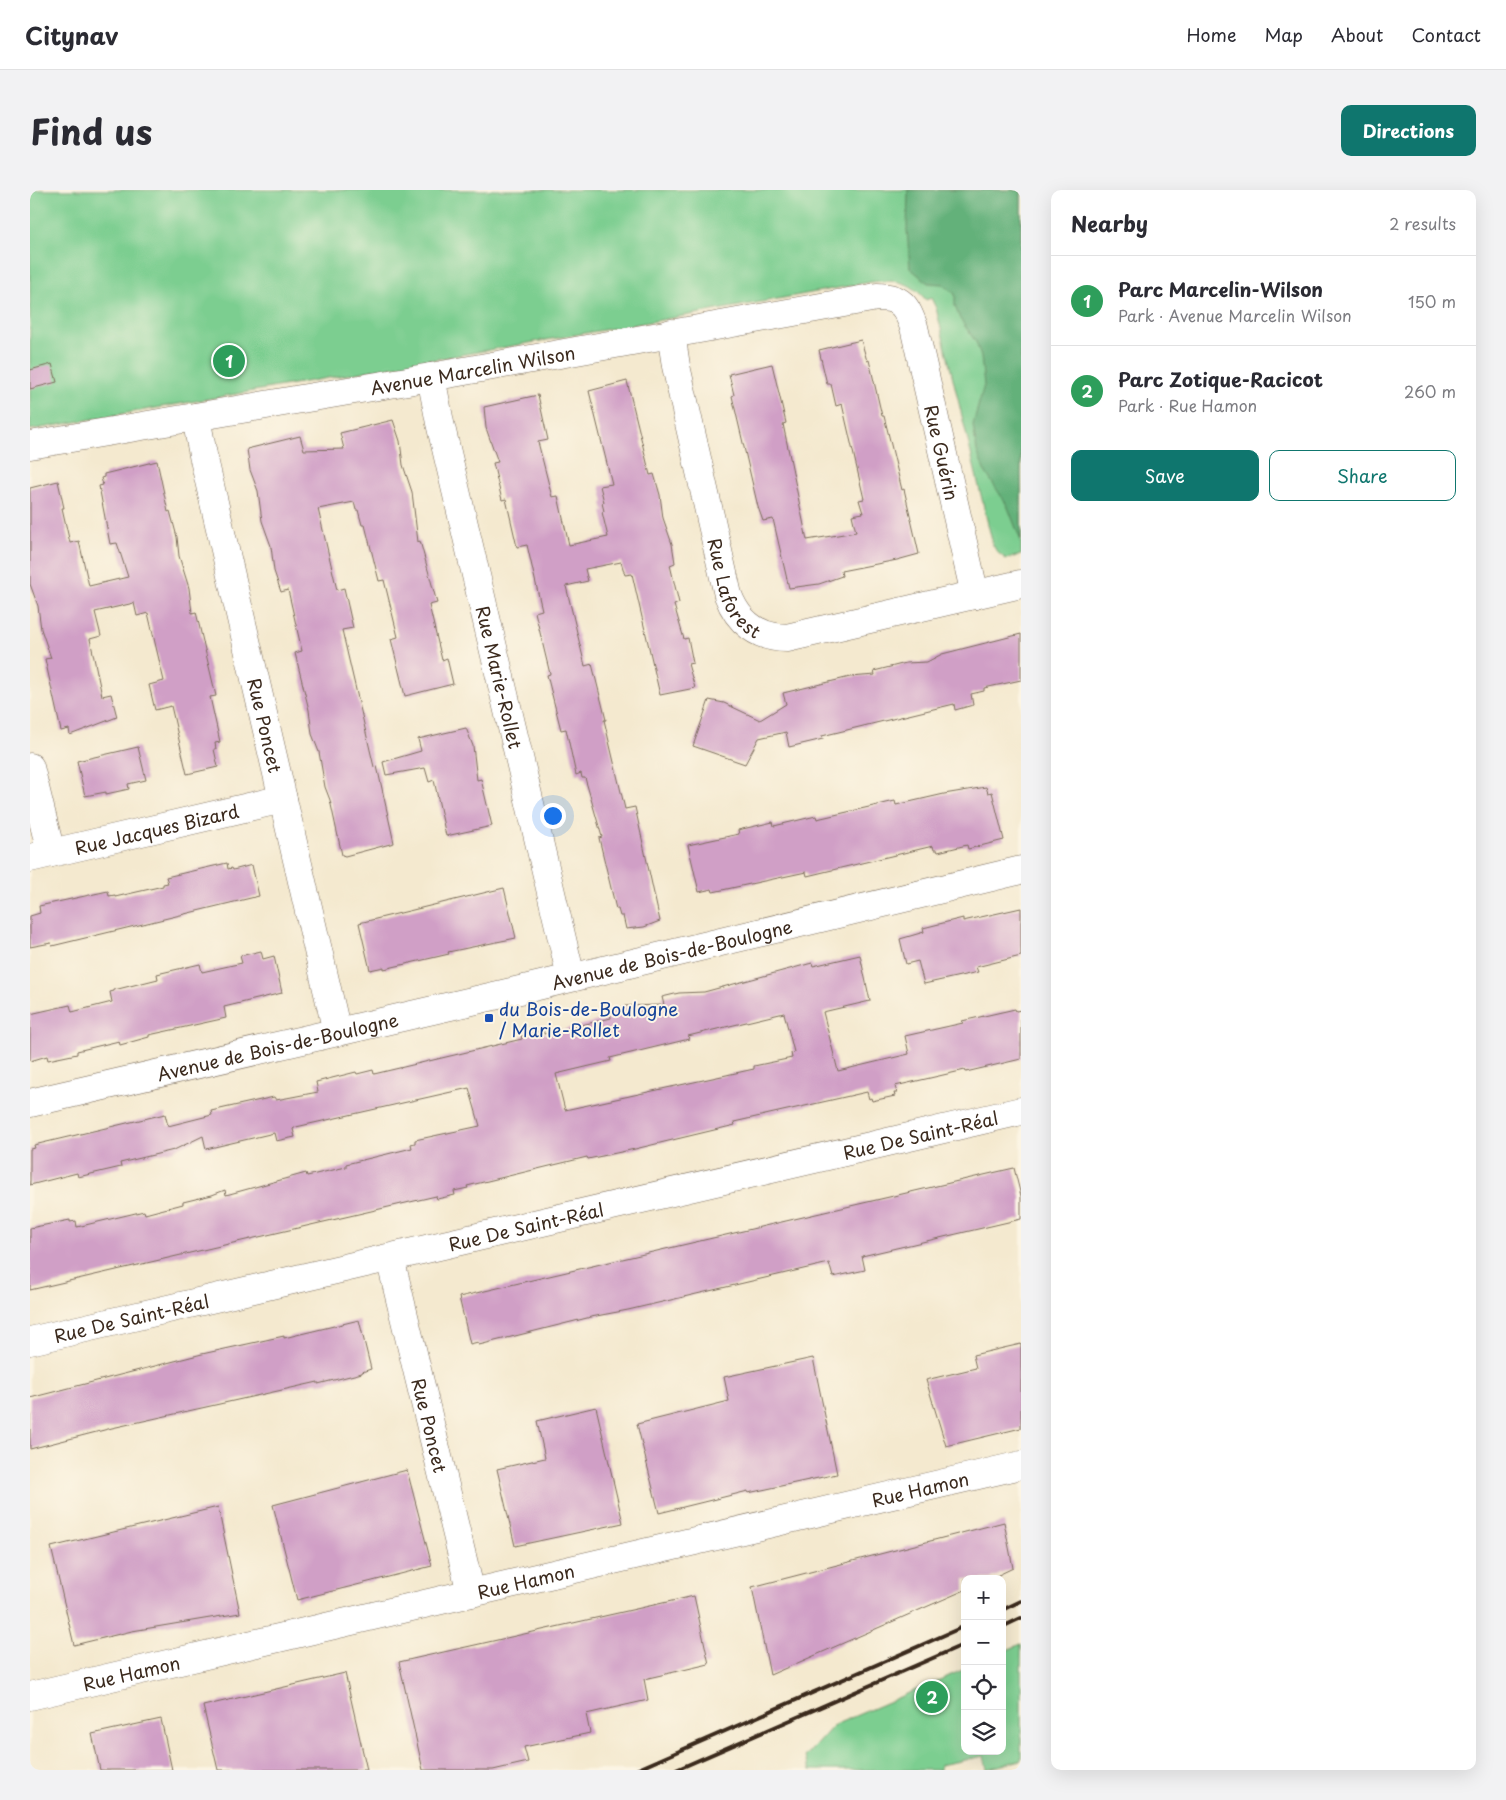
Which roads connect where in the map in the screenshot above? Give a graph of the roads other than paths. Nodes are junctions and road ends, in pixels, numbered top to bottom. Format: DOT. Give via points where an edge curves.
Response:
graph roads {
  1 [pos="908,311"];
  2 [pos="670,334"];
  3 [pos="431,377"];
  4 [pos="196,417"];
  5 [pos="30,445"];
  6 [pos="1021,584"];
  7 [pos="975,595"];
  8 [pos="30,766"];
  9 [pos="283,799"];
  10 [pos="40,856"];
  11 [pos="1021,870"];
  12 [pos="571,977"];
  13 [pos="337,1032"];
  14 [pos="30,1103"];
  15 [pos="1021,1111"];
  16 [pos="390,1258"];
  17 [pos="30,1341"];
  18 [pos="1021,1465"];
  19 [pos="471,1593"];
  20 [pos="30,1696"];
  1 -- 2 [label="street, Avenue Marcelin Wilson" via="896,299 877,297"];
  1 -- 7 [label="street, Rue Guérin"];
  2 -- 3 [label="street, Avenue Marcelin Wilson"];
  2 -- 7 [label="street, Rue Laforest" via="728,595 746,625 761,634 787,638"];
  3 -- 4 [label="street, Avenue Marcelin Wilson"];
  3 -- 12 [label="street, Rue Marie-Rollet"];
  4 -- 5 [label="street, Avenue Marcelin Wilson"];
  4 -- 9 [label="street, Rue Poncet"];
  6 -- 7 [label="street, Rue Laforest"];
  8 -- 10 [label="street"];
  9 -- 10 [label="street, Rue Jacques Bizard"];
  9 -- 13 [label="street, Rue Poncet"];
  11 -- 12 [label="street, Avenue de Bois-de-Boulogne"];
  12 -- 13 [label="street, Avenue de Bois-de-Boulogne"];
  13 -- 14 [label="street, Avenue de Bois-de-Boulogne"];
  15 -- 16 [label="street, Rue De Saint-Réal"];
  16 -- 17 [label="street, Rue De Saint-Réal"];
  16 -- 19 [label="street, Rue Poncet"];
  18 -- 19 [label="street, Rue Hamon"];
  19 -- 20 [label="street, Rue Hamon"];
}
